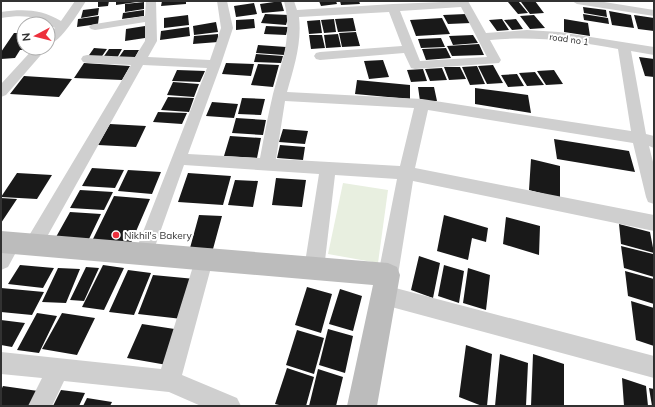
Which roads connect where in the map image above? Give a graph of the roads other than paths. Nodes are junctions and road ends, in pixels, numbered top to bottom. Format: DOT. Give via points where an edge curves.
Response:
graph roads {
  1 [pos="10,1"];
  2 [pos="81,1"];
  3 [pos="151,1"];
  4 [pos="222,1"];
  5 [pos="289,1"];
  6 [pos="577,1"];
  7 [pos="464,2"];
  8 [pos="393,7"];
  9 [pos="654,13"];
  10 [pos="1,14"];
  11 [pos="294,14"];
  12 [pos="151,18"];
  13 [pos="62,27"];
  14 [pos="95,27"];
  15 [pos="56,33"];
  16 [pos="484,37"];
  17 [pos="624,47"];
  18 [pos="409,49"];
  19 [pos="654,51"];
  20 [pos="34,56"];
  21 [pos="320,56"];
  22 [pos="87,59"];
  23 [pos="139,62"];
  24 [pos="215,64"];
  25 [pos="1,72"];
  26 [pos="18,73"];
  27 [pos="1,92"];
  28 [pos="280,96"];
  29 [pos="422,104"];
  30 [pos="638,138"];
  31 [pos="654,142"];
  32 [pos="178,159"];
  33 [pos="267,164"];
  34 [pos="328,168"];
  35 [pos="406,173"];
  36 [pos="654,197"];
  37 [pos="654,223"];
  38 [pos="12,248"];
  39 [pos="143,255"];
  40 [pos="204,260"];
  41 [pos="314,269"];
  42 [pos="386,284"];
  43 [pos="1,363"];
  44 [pos="654,367"];
  45 [pos="58,369"];
  46 [pos="169,381"];
  47 [pos="40,406"];
  48 [pos="229,406"];
  49 [pos="362,406"];
  1 -- 10 [label="street"];
  2 -- 13 [label="street"];
  3 -- 12 [label="street"];
  4 -- 24 [label="street" via="227,28"];
  5 -- 11 [label="street"];
  6 -- 9 [label="street"];
  7 -- 8 [label="street"];
  7 -- 16 [label="street"];
  8 -- 11 [label="street"];
  8 -- 18 [label="street"];
  10 -- 13 [label="street" via="39,14"];
  11 -- 28 [label="street" via="294,42"];
  12 -- 14 [label="street"];
  12 -- 23 [label="street" via="151,41"];
  13 -- 15 [label="street"];
  16 -- 17 [label="street, road no 1" via="538,34"];
  16 -- 18 [label="street" via="495,60 415,65"];
  17 -- 19 [label="street, road no 1"];
  17 -- 30 [label="street" via="638,124"];
  18 -- 21 [label="street"];
  20 -- 26 [label="street"];
  22 -- 23 [label="street"];
  23 -- 24 [label="street"];
  23 -- 38 [label="street"];
  24 -- 32 [label="street"];
  25 -- 26 [label="street"];
  26 -- 27 [label="street"];
  28 -- 29 [label="street"];
  28 -- 33 [label="street"];
  29 -- 30 [label="street"];
  29 -- 35 [label="street"];
  30 -- 31 [label="street"];
  30 -- 36 [label="street"];
  32 -- 33 [label="street"];
  32 -- 39 [label="street"];
  33 -- 34 [label="street"];
  34 -- 35 [label="street"];
  34 -- 41 [label="street"];
  35 -- 37 [label="street"];
  35 -- 42 [label="street"];
  38 -- 39 [label="street"];
  39 -- 40 [label="street"];
  40 -- 41 [label="street"];
  40 -- 46 [label="street"];
  41 -- 42 [label="street"];
  42 -- 44 [label="street"];
  42 -- 49 [label="street"];
  43 -- 45 [label="street"];
  45 -- 46 [label="street"];
  45 -- 47 [label="street"];
  46 -- 48 [label="street"];
}
